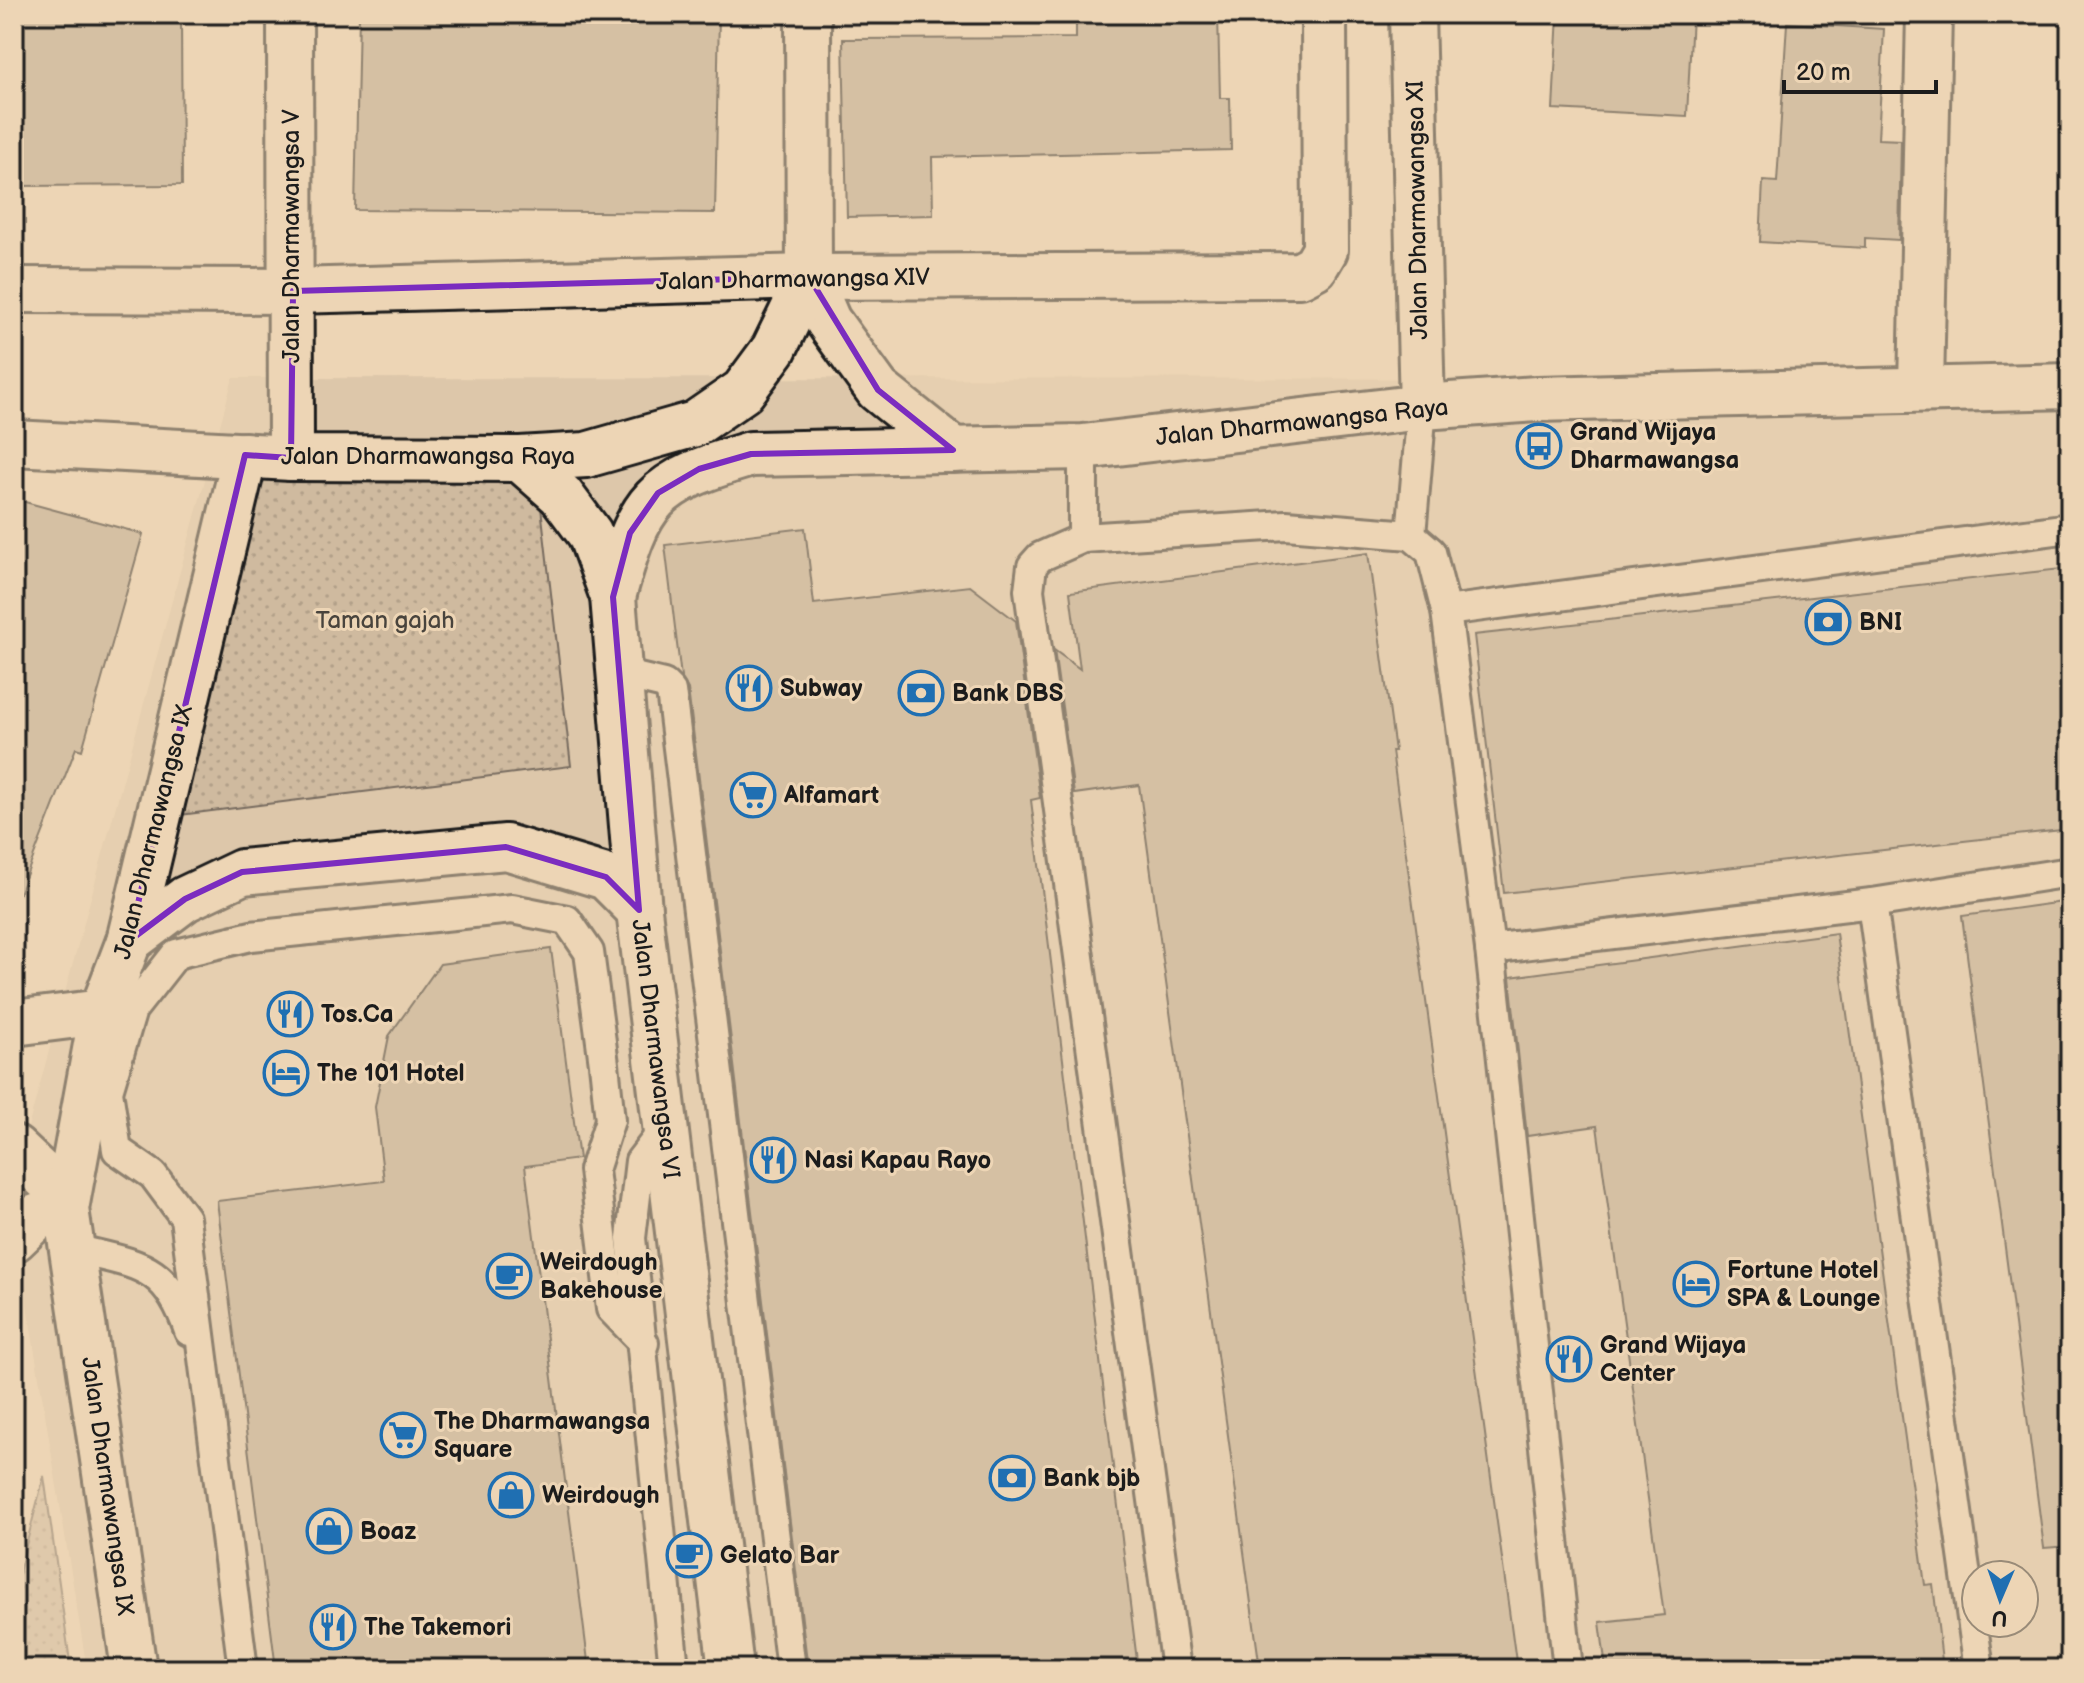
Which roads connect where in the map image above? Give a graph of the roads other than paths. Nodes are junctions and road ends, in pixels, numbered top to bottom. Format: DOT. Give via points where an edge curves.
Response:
graph roads {
  1 [pos="290,14"];
  2 [pos="808,14"];
  3 [pos="1324,14"];
  4 [pos="1412,14"];
  5 [pos="1929,14"];
  6 [pos="808,267"];
  7 [pos="14,290"];
  8 [pos="293,291"];
  9 [pos="2070,386"];
  10 [pos="1921,388"];
  11 [pos="1422,407"];
  12 [pos="14,443"];
  13 [pos="1083,447"];
  14 [pos="953,450"];
  15 [pos="245,455"];
  16 [pos="291,458"];
  17 [pos="520,459"];
  18 [pos="2070,528"];
  19 [pos="1411,535"];
  20 [pos="1083,538"];
  21 [pos="613,597"];
  22 [pos="1446,611"];
  23 [pos="618,673"];
  24 [pos="2070,872"];
  25 [pos="1872,903"];
  26 [pos="639,910"];
  27 [pos="129,941"];
  28 [pos="1490,949"];
  29 [pos="102,1012"];
  30 [pos="14,1023"];
  31 [pos="666,1127"];
  32 [pos="14,1148"];
  33 [pos="69,1218"];
  34 [pos="14,1239"];
  35 [pos="644,1343"];
  36 [pos="205,1377"];
  37 [pos="134,1669"];
  38 [pos="243,1669"];
  39 [pos="674,1669"];
  40 [pos="731,1669"];
  41 [pos="791,1669"];
  42 [pos="1176,1669"];
  43 [pos="1568,1669"];
  44 [pos="1979,1669"];
  1 -- 8 [label="street, Jalan Dharmawangsa V"];
  2 -- 6 [label="street"];
  3 -- 6 [label="street, Jalan Dharmawangsa XIV" via="1325,250 1308,271 1284,275"];
  4 -- 11 [label="street, Jalan Dharmawangsa XI"];
  5 -- 10 [label="street"];
  6 -- 8 [label="street, Jalan Dharmawangsa XIV"];
  6 -- 14 [label="street" via="851,357 878,390"];
  6 -- 17 [label="street, Jalan Dharmawangsa Raya" via="774,349 743,391 695,424 586,455"];
  7 -- 8 [label="street, Jalan Dharmawangsa XIV"];
  8 -- 16 [label="street, Jalan Dharmawangsa V"];
  9 -- 10 [label="street, Jalan Dharmawangsa Raya"];
  10 -- 11 [label="street, Jalan Dharmawangsa Raya" via="1647,394"];
  11 -- 13 [label="street, Jalan Dharmawangsa Raya"];
  11 -- 19 [label="lane"];
  12 -- 15 [label="street, Jalan Dharmawangsa Raya"];
  13 -- 14 [label="street, Jalan Dharmawangsa Raya"];
  13 -- 20 [label="lane"];
  14 -- 21 [label="street, Jalan Dharmawangsa Raya" via="751,454 699,469 658,493 630,533"];
  15 -- 16 [label="street, Jalan Dharmawangsa Raya"];
  15 -- 27 [label="street, Jalan Dharmawangsa IX"];
  16 -- 17 [label="street, Jalan Dharmawangsa Raya"];
  17 -- 21 [label="street, Jalan Dharmawangsa VI" via="561,495 590,534"];
  18 -- 22 [label="lane"];
  19 -- 20 [label="lane" via="1286,525"];
  19 -- 22 [label="lane" via="1431,552"];
  20 -- 42 [label="lane" via="1040,557 1032,566 1029,590"];
  21 -- 23 [label="street, Jalan Dharmawangsa VI"];
  22 -- 28 [label="lane"];
  23 -- 26 [label="street, Jalan Dharmawangsa VI"];
  23 -- 41 [label="lane" via="664,684 671,691"];
  24 -- 25 [label="lane"];
  25 -- 28 [label="lane"];
  25 -- 44 [label="lane"];
  26 -- 27 [label="street" via="606,877 506,847 242,872 185,899"];
  26 -- 31 [label="street, Jalan Dharmawangsa VI"];
  27 -- 29 [label="street, Jalan Dharmawangsa IX"];
  28 -- 43 [label="lane"];
  29 -- 30 [label="street"];
  29 -- 33 [label="street, Jalan Dharmawangsa IX"];
  31 -- 35 [label="lane" via="640,1161 631,1238"];
  31 -- 40 [label="street, Jalan Dharmawangsa VI"];
  32 -- 33 [label="street"];
  33 -- 34 [label="street" via="38,1216"];
  33 -- 36 [label="lane" via="168,1285 182,1309"];
  33 -- 37 [label="street, Jalan Dharmawangsa IX"];
  35 -- 36 [label="lane" via="611,1309 594,1170 610,1120 589,952 567,920 512,909 251,936 176,954 132,1010 108,1091 117,1150 153,1175 185,1218"];
  35 -- 39 [label="lane"];
  36 -- 38 [label="lane"];
}
